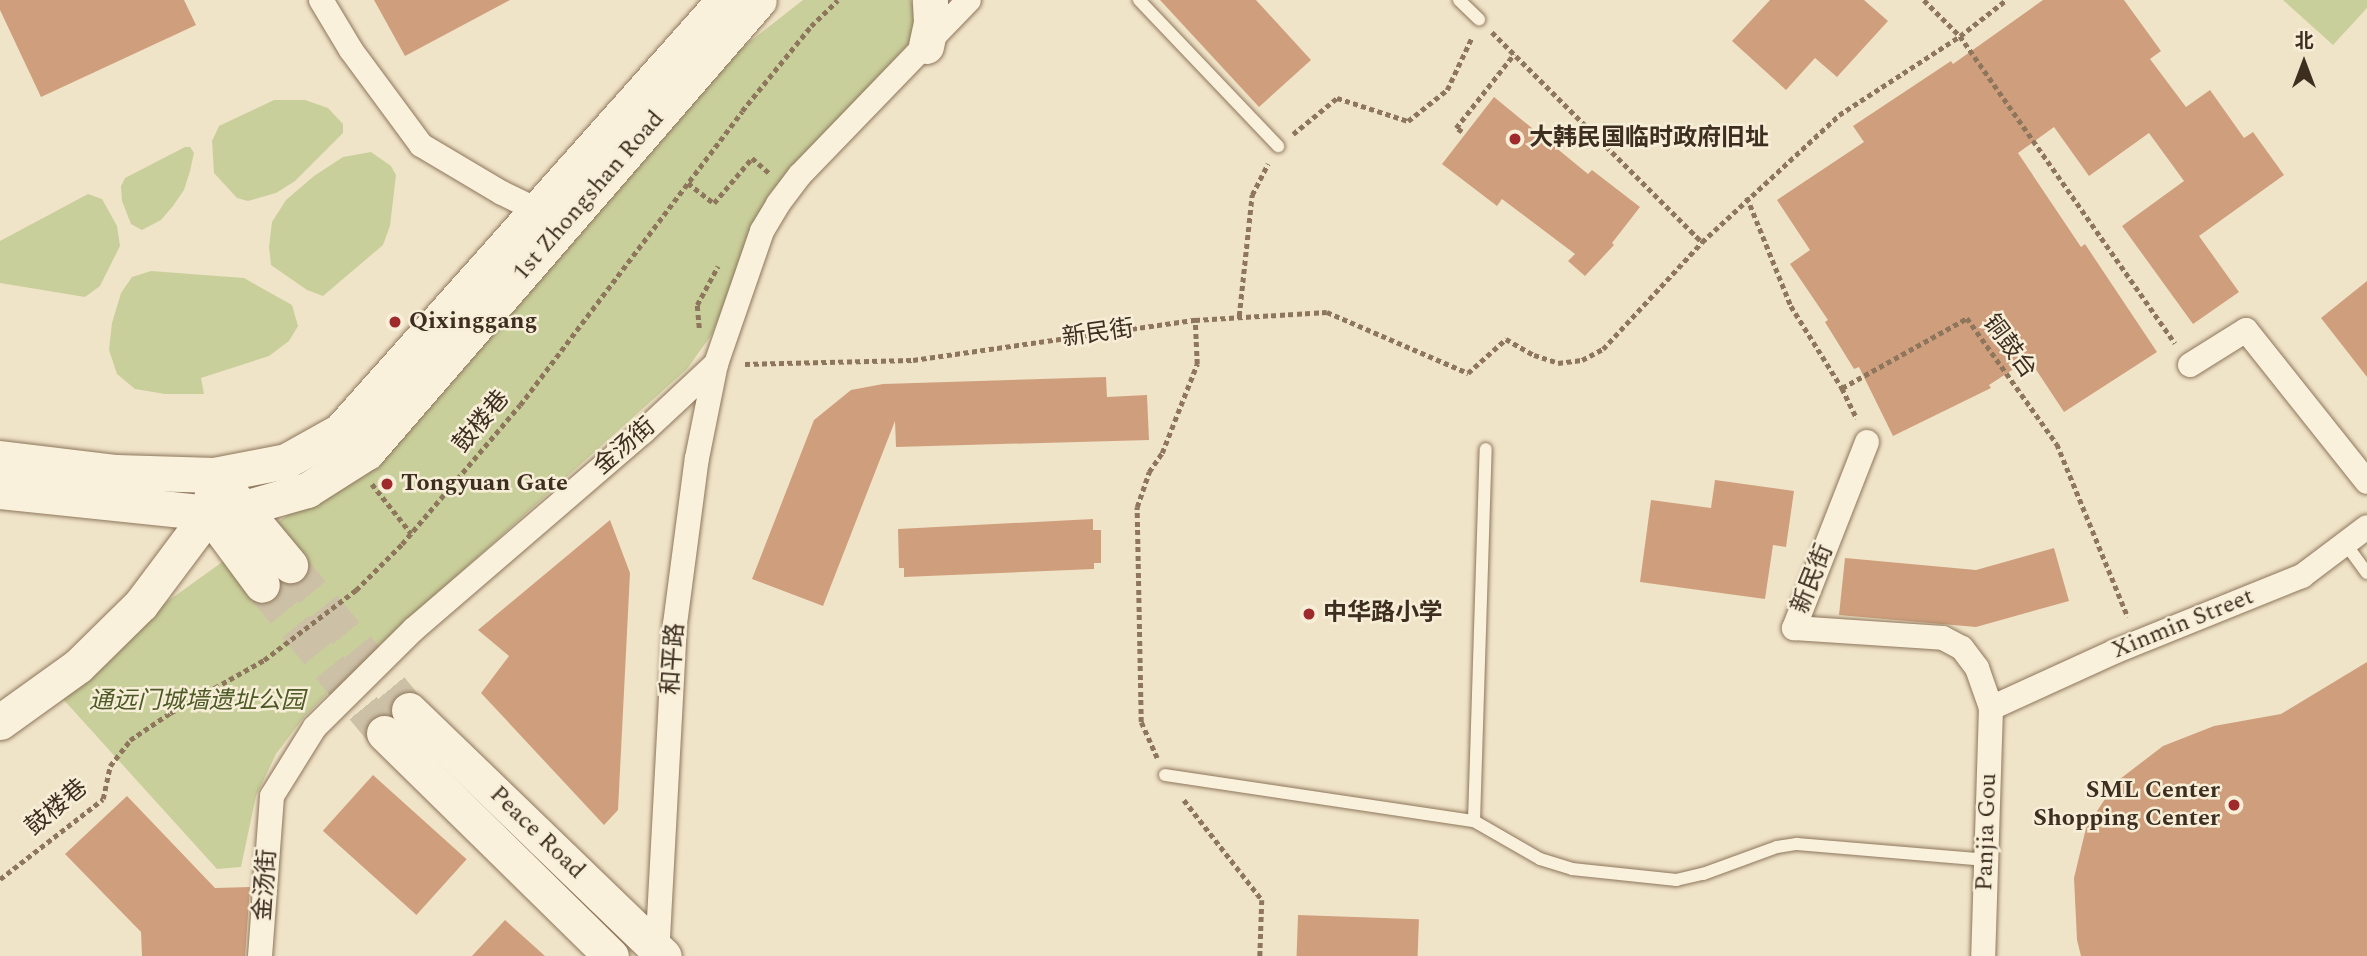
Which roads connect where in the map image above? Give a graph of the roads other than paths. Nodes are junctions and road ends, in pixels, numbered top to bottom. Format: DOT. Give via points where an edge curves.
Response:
graph roads {
  1 [pos="321,0"];
  2 [pos="724,0"];
  3 [pos="759,0"];
  4 [pos="1139,0"];
  5 [pos="1459,0"];
  6 [pos="945,13"];
  7 [pos="1479,19"];
  8 [pos="1278,146"];
  9 [pos="537,210"];
  10 [pos="716,364"];
  11 [pos="2190,365"];
  12 [pos="1867,442"];
  13 [pos="1486,449"];
  14 [pos="0,458"];
  15 [pos="214,475"];
  16 [pos="2367,482"];
  17 [pos="0,491"];
  18 [pos="244,508"];
  19 [pos="209,513"];
  20 [pos="2367,527"];
  21 [pos="2346,543"];
  22 [pos="290,565"];
  23 [pos="2367,573"];
  24 [pos="262,585"];
  25 [pos="1991,708"];
  26 [pos="0,722"];
  27 [pos="1165,775"];
  28 [pos="1474,821"];
  29 [pos="1986,860"];
  30 [pos="660,954"];
  31 [pos="260,956"];
  32 [pos="611,956"];
  33 [pos="1983,956"];
  1 -- 9 [label="street" via="351,50 421,145"];
  2 -- 9 [label="main road, 1st Zhongshan Road"];
  3 -- 18 [label="main road, 1st Zhongshan Road" via="367,452 307,490"];
  4 -- 8 [label="lane"];
  5 -- 7 [label="lane"];
  6 -- 10 [label="street, 金汤街" via="778,204 762,231"];
  9 -- 15 [label="main road, 1st Zhongshan Road" via="340,431 286,461"];
  10 -- 30 [label="street, 和平路" via="697,458 675,624"];
  10 -- 31 [label="street, 金汤街" via="414,629 315,727 272,796"];
  11 -- 16 [label="street" via="2246,330"];
  12 -- 25 [label="street, 新民街" via="1794,628 1943,638 1962,648 1977,668"];
  13 -- 28 [label="lane"];
  14 -- 15 [label="main road, 1st Zhongshan Road" via="116,472"];
  15 -- 18 [label="main road"];
  15 -- 19 [label="main road"];
  17 -- 19 [label="main road, 1st Zhongshan Road"];
  18 -- 19 [label="main road, 1st Zhongshan Road"];
  18 -- 22 [label="main road"];
  19 -- 24 [label="main road"];
  19 -- 26 [label="main road" via="141,604 78,666"];
  20 -- 21 [label="street, Xinmin Street"];
  21 -- 23 [label="lane"];
  21 -- 25 [label="street, Xinmin Street" via="2302,576"];
  25 -- 29 [label="street, Panjia Gou"];
  27 -- 28 [label="lane"];
  28 -- 29 [label="lane" via="1540,859 1572,869 1676,880 1797,844"];
  29 -- 33 [label="street, Panjia Gou"];
  30 -- 32 [label="main road, Peace Road" via="397,722"];
}
